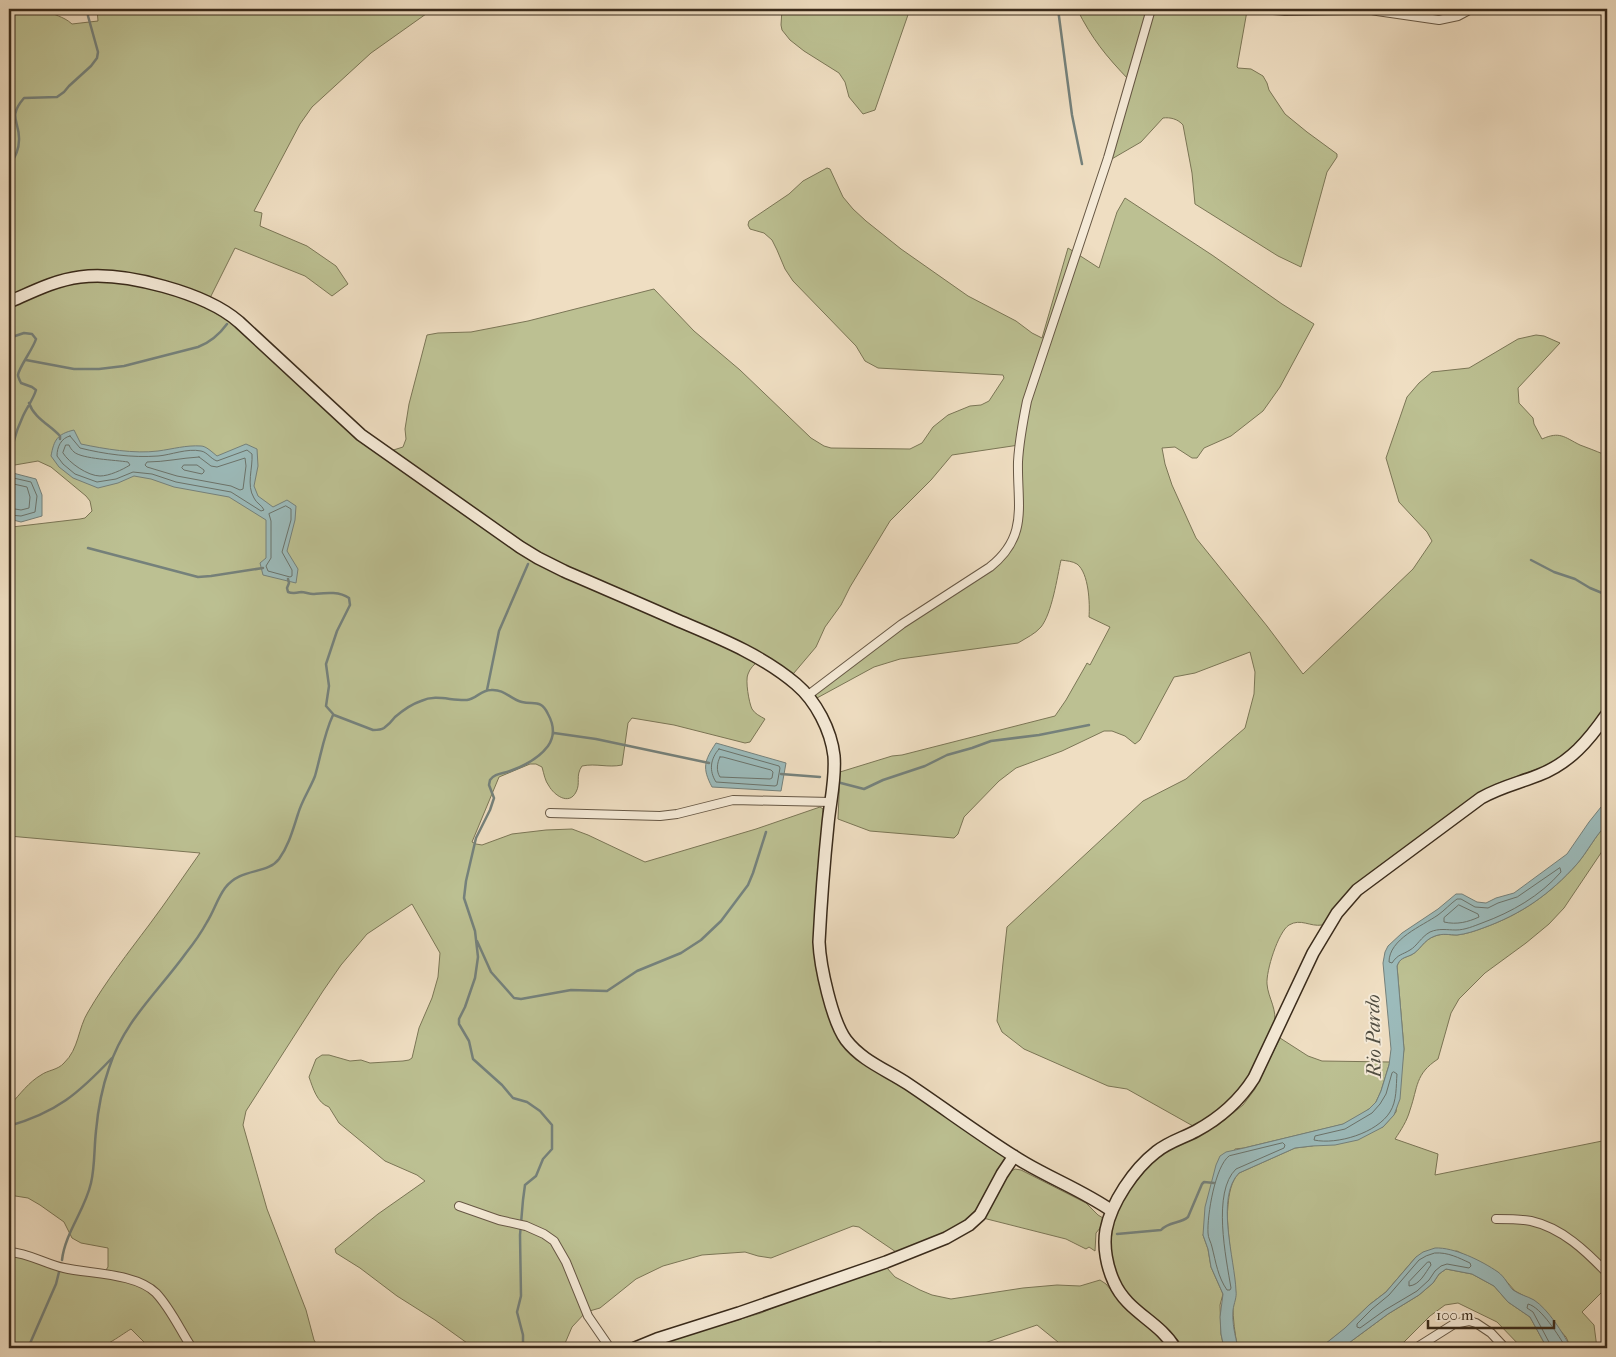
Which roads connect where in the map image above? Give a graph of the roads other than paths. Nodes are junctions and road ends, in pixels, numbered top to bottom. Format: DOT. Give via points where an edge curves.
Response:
graph roads {
  1 [pos="1151,9"];
  2 [pos="1259,9"];
  3 [pos="1471,9"];
  4 [pos="9,302"];
  5 [pos="807,696"];
  6 [pos="1607,714"];
  7 [pos="831,802"];
  8 [pos="550,813"];
  9 [pos="1014,1156"];
  10 [pos="459,1206"];
  11 [pos="1112,1211"];
  12 [pos="1496,1219"];
  13 [pos="9,1252"];
  14 [pos="1607,1273"];
  15 [pos="1422,1347"];
  16 [pos="192,1348"];
  17 [pos="610,1348"];
  18 [pos="635,1348"];
  19 [pos="1175,1348"];
  20 [pos="1505,1348"];
  1 -- 5 [label="street" via="1108,158 1027,401 1018,460 1020,512 1009,546 990,567 902,624"];
  2 -- 3 [label="street" via="1370,10 1439,20"];
  4 -- 5 [label="main road" via="59,282 99,276 142,281 214,305 239,322 360,435 520,547 564,571 738,647 797,684"];
  5 -- 7 [label="main road" via="831,739 834,760"];
  6 -- 11 [label="main road" via="1589,739 1567,760 1481,798 1357,890 1321,939 1247,1088 1212,1122 1149,1158 1135,1173"];
  7 -- 8 [label="street" via="734,800 660,816"];
  7 -- 9 [label="main road" via="820,951 833,1010 845,1038 863,1057"];
  9 -- 11 [label="main road"];
  9 -- 18 [label="main road" via="980,1215 946,1238"];
  10 -- 17 [label="street" via="526,1226 550,1237 558,1246 588,1316"];
  11 -- 19 [label="main road" via="1106,1239 1108,1266 1114,1283 1128,1304 1161,1330"];
  12 -- 14 [label="street" via="1530,1221 1545,1226 1578,1245"];
  13 -- 16 [label="street" via="147,1286 163,1302"];
  15 -- 20 [label="street" via="1454,1324 1469,1321 1491,1333"];
}
